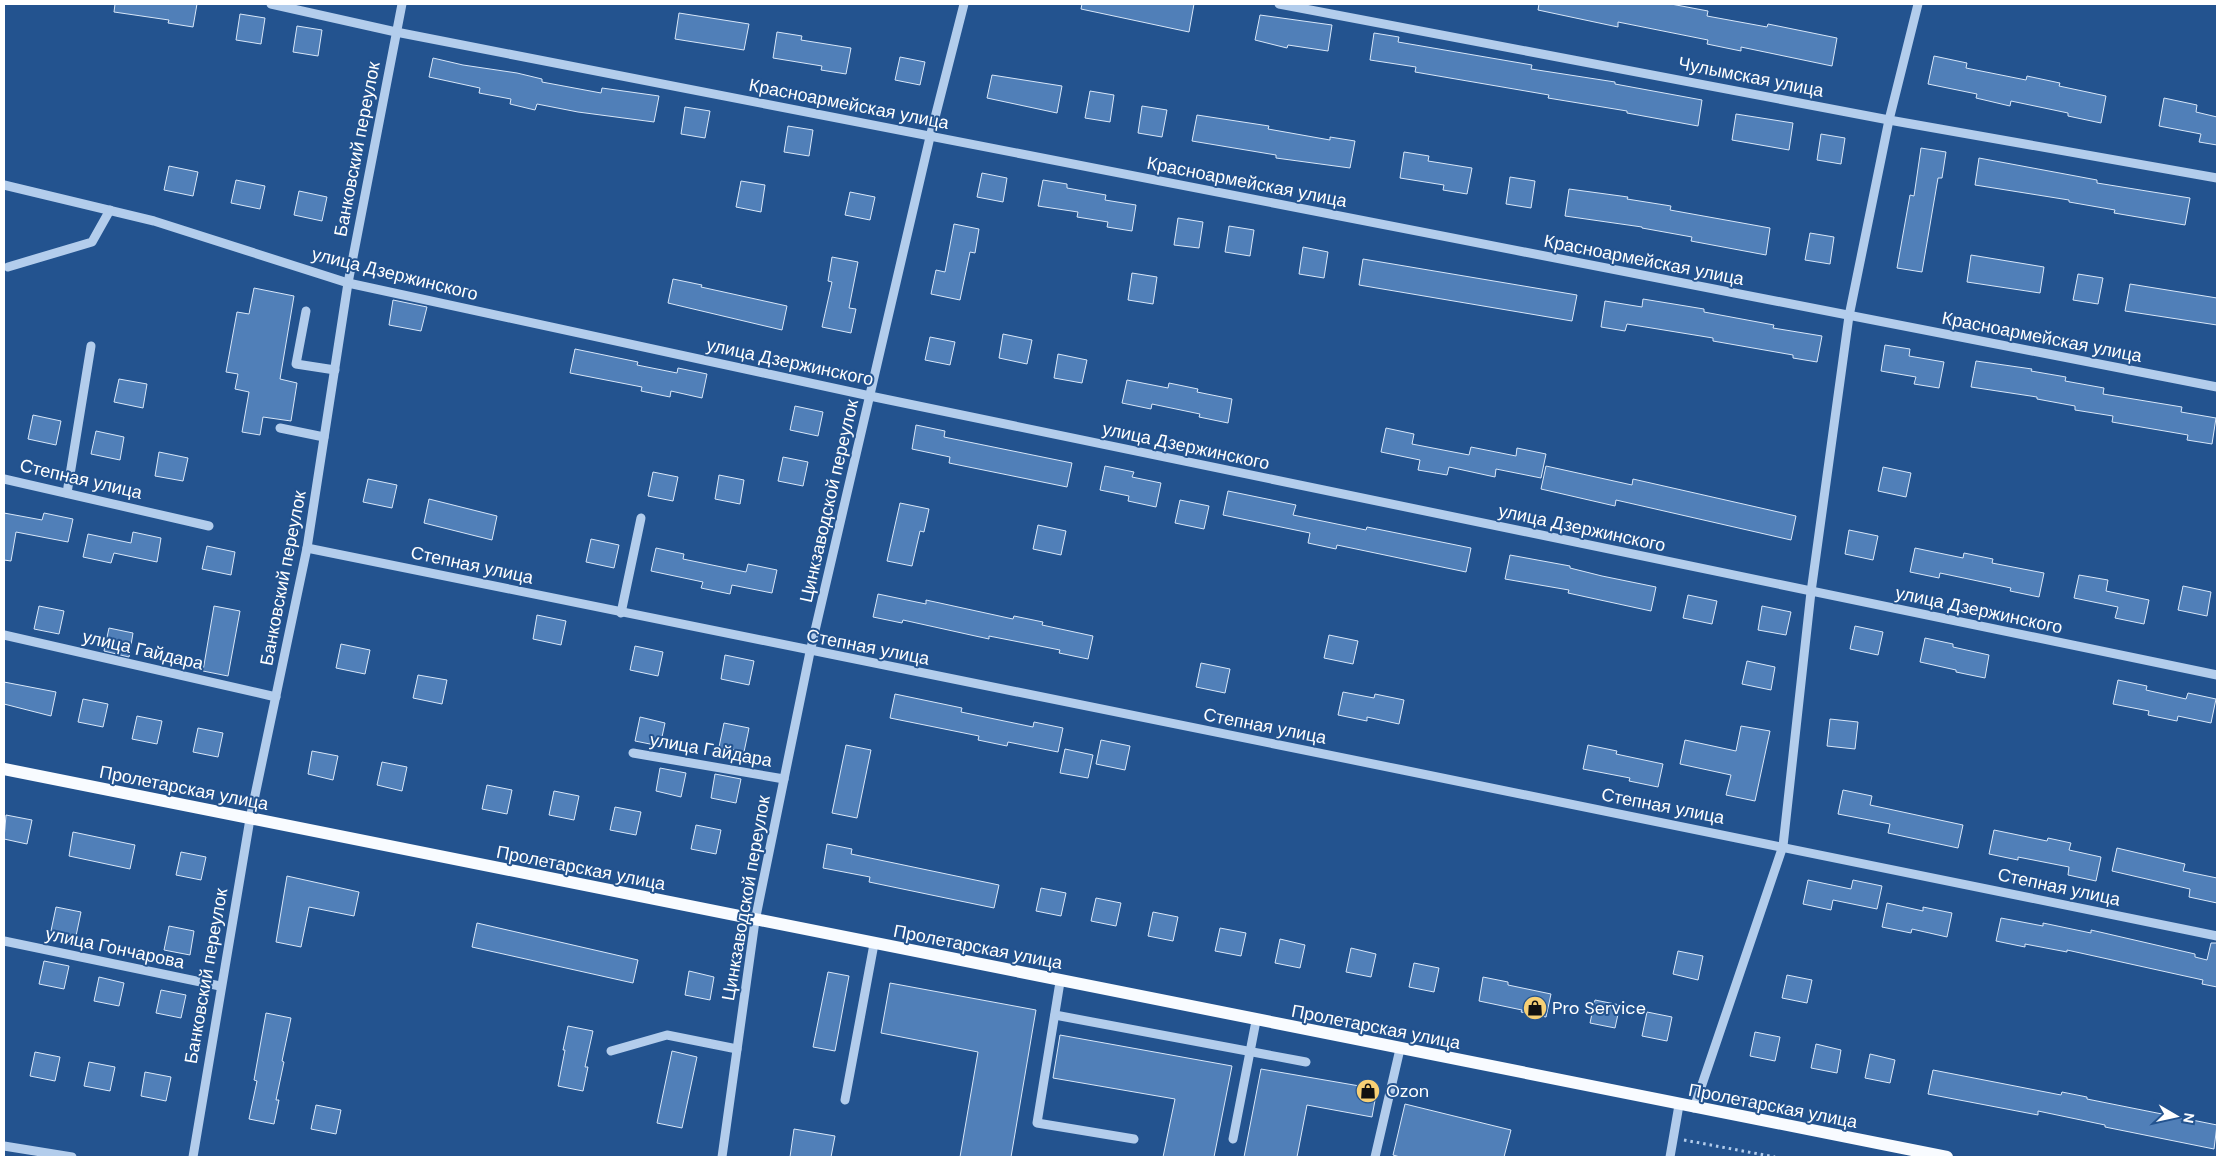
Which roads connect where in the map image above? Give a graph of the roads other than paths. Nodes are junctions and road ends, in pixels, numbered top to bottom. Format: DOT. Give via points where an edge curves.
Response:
graph roads {
  1 [pos="271,4"];
  2 [pos="402,4"];
  3 [pos="964,4"];
  4 [pos="1279,4"];
  5 [pos="1918,4"];
  6 [pos="396,32"];
  7 [pos="1889,120"];
  8 [pos="930,137"];
  9 [pos="2217,178"];
  10 [pos="4,186"];
  11 [pos="110,210"];
  12 [pos="8,267"];
  13 [pos="348,283"];
  14 [pos="306,311"];
  15 [pos="1849,316"];
  16 [pos="91,346"];
  17 [pos="335,370"];
  18 [pos="2217,387"];
  19 [pos="870,396"];
  20 [pos="280,428"];
  21 [pos="324,437"];
  22 [pos="4,478"];
  23 [pos="67,493"];
  24 [pos="641,518"];
  25 [pos="209,526"];
  26 [pos="307,548"];
  27 [pos="1811,592"];
  28 [pos="621,613"];
  29 [pos="4,635"];
  30 [pos="810,652"];
  31 [pos="2217,675"];
  32 [pos="276,697"];
  33 [pos="633,753"];
  34 [pos="4,769"];
  35 [pos="784,779"];
  36 [pos="250,819"];
  37 [pos="1783,846"];
  38 [pos="755,920"];
  39 [pos="2217,936"];
  40 [pos="4,941"];
  41 [pos="874,944"];
  42 [pos="1060,982"];
  43 [pos="220,986"];
  44 [pos="1055,1016"];
  45 [pos="1256,1021"];
  46 [pos="737,1049"];
  47 [pos="1400,1049"];
  48 [pos="611,1051"];
  49 [pos="1250,1051"];
  50 [pos="1306,1062"];
  51 [pos="845,1100"];
  52 [pos="1679,1105"];
  53 [pos="1694,1108"];
  54 [pos="1134,1139"];
  55 [pos="1233,1139"];
  56 [pos="4,1146"];
  57 [pos="72,1157"];
  58 [pos="193,1157"];
  59 [pos="722,1157"];
  60 [pos="1375,1157"];
  61 [pos="1670,1157"];
  62 [pos="1947,1157"];
  1 -- 6 [label="street, Красноармейская улица"];
  2 -- 6 [label="street, Банковский переулок"];
  3 -- 8 [label="street, Цинкзаводской переулок"];
  4 -- 7 [label="street, Чулымская улица"];
  5 -- 7 [label="street"];
  6 -- 8 [label="street, Красноармейская улица"];
  6 -- 13 [label="street, Банковский переулок"];
  7 -- 9 [label="street, Чулымская улица"];
  7 -- 15 [label="street"];
  8 -- 15 [label="street, Красноармейская улица"];
  8 -- 19 [label="street, Цинкзаводской переулок"];
  10 -- 11 [label="street, улица Дзержинского"];
  11 -- 12 [label="street" via="92,242"];
  11 -- 13 [label="street, улица Дзержинского"];
  13 -- 17 [label="street, Банковский переулок"];
  13 -- 19 [label="street, улица Дзержинского"];
  14 -- 17 [label="street" via="296,364"];
  15 -- 18 [label="street, Красноармейская улица"];
  15 -- 27 [label="street"];
  16 -- 23 [label="street"];
  17 -- 21 [label="street, Банковский переулок"];
  19 -- 27 [label="street, улица Дзержинского"];
  19 -- 30 [label="street, Цинкзаводской переулок"];
  20 -- 21 [label="street"];
  21 -- 26 [label="street, Банковский переулок"];
  22 -- 23 [label="street, Степная улица"];
  23 -- 25 [label="street, Степная улица"];
  24 -- 28 [label="street"];
  26 -- 28 [label="street, Степная улица"];
  26 -- 32 [label="street, Банковский переулок"];
  27 -- 31 [label="street, улица Дзержинского"];
  27 -- 37 [label="street"];
  28 -- 30 [label="street, Степная улица"];
  29 -- 32 [label="street, улица Гайдара"];
  30 -- 35 [label="street, Цинкзаводской переулок"];
  30 -- 37 [label="street, Степная улица"];
  32 -- 36 [label="street, Банковский переулок"];
  33 -- 35 [label="street, улица Гайдара"];
  34 -- 36 [label="main road, Пролетарская улица"];
  35 -- 38 [label="street, Цинкзаводской переулок"];
  36 -- 38 [label="main road, Пролетарская улица"];
  36 -- 43 [label="street, Банковский переулок"];
  37 -- 39 [label="street, Степная улица"];
  37 -- 53 [label="street"];
  38 -- 41 [label="main road, Пролетарская улица"];
  38 -- 46 [label="street, Цинкзаводской переулок"];
  40 -- 43 [label="street, улица Гончарова"];
  41 -- 42 [label="main road, Пролетарская улица"];
  41 -- 51 [label="street"];
  42 -- 44 [label="street"];
  42 -- 45 [label="main road, Пролетарская улица"];
  43 -- 58 [label="street, Банковский переулок"];
  44 -- 49 [label="street"];
  44 -- 54 [label="street" via="1037,1123"];
  45 -- 47 [label="main road, Пролетарская улица"];
  45 -- 49 [label="street"];
  46 -- 48 [label="street" via="667,1035"];
  46 -- 59 [label="street, Цинкзаводской переулок"];
  47 -- 52 [label="main road, Пролетарская улица"];
  47 -- 60 [label="street"];
  49 -- 50 [label="street"];
  49 -- 55 [label="street"];
  52 -- 53 [label="main road, Пролетарская улица"];
  52 -- 61 [label="street"];
  53 -- 62 [label="main road, Пролетарская улица"];
  56 -- 57 [label="street"];
}
